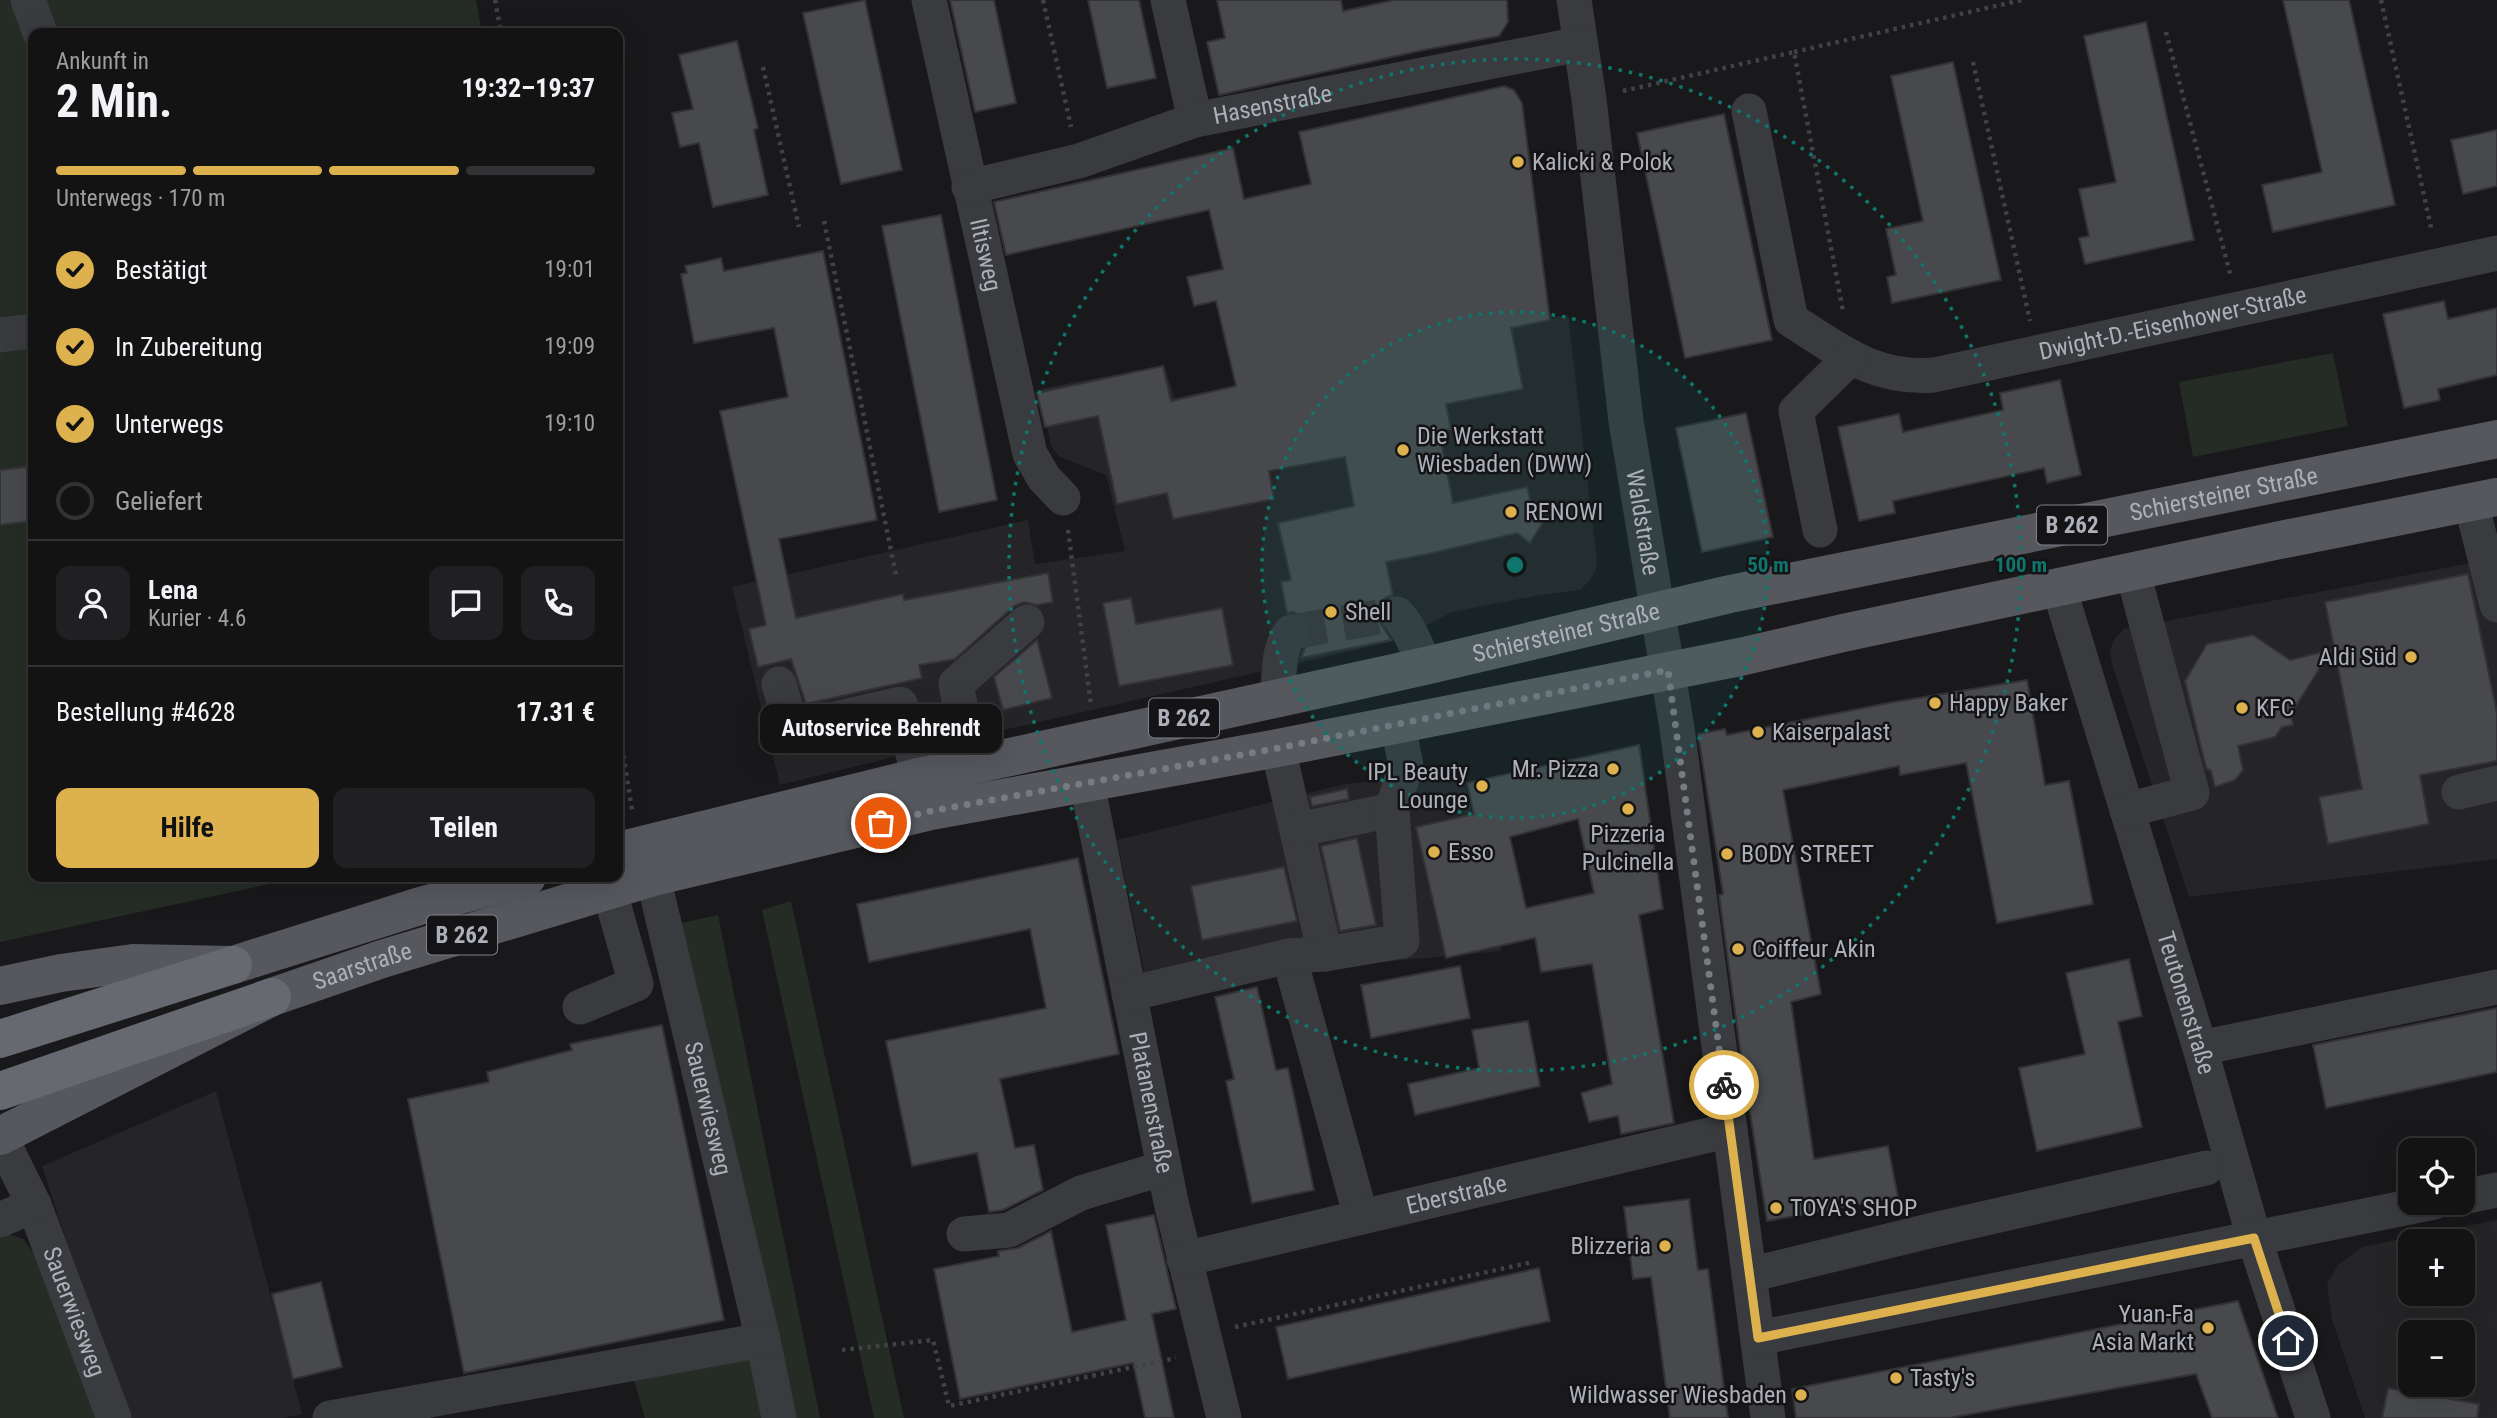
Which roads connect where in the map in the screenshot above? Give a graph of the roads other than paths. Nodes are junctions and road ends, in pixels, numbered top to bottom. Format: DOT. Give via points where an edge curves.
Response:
graph roads {
  1 [pos="28,0"];
  2 [pos="929,0"];
  3 [pos="1168,0"];
  4 [pos="1574,0"];
  5 [pos="38,28"];
  6 [pos="1580,44"];
  7 [pos="1749,111"];
  8 [pos="1195,120"];
  9 [pos="969,187"];
  10 [pos="2497,253"];
  11 [pos="28,332"];
  12 [pos="0,335"];
  13 [pos="1851,357"];
  14 [pos="2497,439"];
  15 [pos="1063,498"];
  16 [pos="2484,500"];
  17 [pos="1820,530"];
  18 [pos="2133,573"];
  19 [pos="2059,589"];
  20 [pos="2497,605"];
  21 [pos="1657,612"];
  22 [pos="1396,614"];
  23 [pos="1027,622"];
  24 [pos="1291,632"];
  25 [pos="1425,666"];
  26 [pos="1668,670"];
  27 [pos="779,684"];
  28 [pos="1277,698"];
  29 [pos="1398,725"];
  30 [pos="1278,748"];
  31 [pos="972,765"];
  32 [pos="919,777"];
  33 [pos="1087,783"];
  34 [pos="2497,783"];
  35 [pos="2459,792"];
  36 [pos="1392,810"];
  37 [pos="2127,810"];
  38 [pos="1297,830"];
  39 [pos="636,858"];
  40 [pos="623,873"];
  41 [pos="509,882"];
  42 [pos="616,882"];
  43 [pos="609,890"];
  44 [pos="1325,954"];
  45 [pos="1289,956"];
  46 [pos="233,965"];
  47 [pos="0,986"];
  48 [pos="2497,987"];
  49 [pos="1129,994"];
  50 [pos="272,997"];
  51 [pos="580,1007"];
  52 [pos="11,1035"];
  53 [pos="2200,1048"];
  54 [pos="0,1091"];
  55 [pos="1730,1130"];
  56 [pos="0,1136"];
  57 [pos="1164,1168"];
  58 [pos="2206,1168"];
  59 [pos="2497,1190"];
  60 [pos="2475,1194"];
  61 [pos="34,1205"];
  62 [pos="2398,1209"];
  63 [pos="1361,1217"];
  64 [pos="0,1220"];
  65 [pos="964,1234"];
  66 [pos="2254,1238"];
  67 [pos="1184,1259"];
  68 [pos="1749,1275"];
  69 [pos="1758,1338"];
  70 [pos="762,1340"];
  71 [pos="114,1418"];
  72 [pos="330,1418"];
  73 [pos="779,1418"];
  74 [pos="1224,1418"];
  75 [pos="1768,1418"];
  76 [pos="2313,1418"];
  1 -- 5 [label="street"];
  2 -- 9 [label="street, Iltisweg"];
  3 -- 8 [label="street"];
  4 -- 6 [label="street, Waldstraße"];
  6 -- 8 [label="street, Hasenstraße"];
  6 -- 21 [label="street, Waldstraße" via="1626,421"];
  7 -- 13 [label="street, Dwight-D.-Eisenhower-Straße" via="1791,320"];
  8 -- 9 [label="street, Hasenstraße" via="1079,162"];
  9 -- 15 [label="street, Iltisweg" via="1030,454"];
  10 -- 13 [label="street, Dwight-D.-Eisenhower-Straße" via="1934,375 1909,377 1875,369"];
  11 -- 12 [label="street"];
  13 -- 17 [label="street" via="1796,411"];
  14 -- 21 [label="main road, Schiersteiner Straße / B 262"];
  16 -- 18 [label="main road, B 262"];
  16 -- 20 [label="street"];
  18 -- 19 [label="main road, B 262"];
  18 -- 37 [label="street" via="2192,793"];
  19 -- 26 [label="main road, B 262"];
  19 -- 37 [label="street, Teutonenstraße"];
  21 -- 25 [label="main road, Schiersteiner Straße / B 262"];
  21 -- 26 [label="street, Waldstraße"];
  22 -- 25 [label="street" via="1404,621"];
  23 -- 31 [label="street" via="956,684"];
  24 -- 28 [label="street" via="1281,653"];
  25 -- 28 [label="main road, Schiersteiner Straße / B 262"];
  26 -- 29 [label="main road, B 262"];
  26 -- 55 [label="street, Waldstraße"];
  27 -- 32 [label="street" via="792,729 900,704"];
  28 -- 31 [label="main road, Schiersteiner Straße / B 262"];
  29 -- 30 [label="main road, B 262"];
  29 -- 36 [label="street" via="1406,766"];
  30 -- 33 [label="main road, B 262"];
  30 -- 38 [label="street"];
  31 -- 32 [label="main road, Schiersteiner Straße / B 262"];
  32 -- 39 [label="main road, Schiersteiner Straße / B 262"];
  33 -- 39 [label="main road, B 262"];
  33 -- 49 [label="street, Platanenstraße"];
  34 -- 35 [label="street"];
  36 -- 38 [label="street"];
  36 -- 44 [label="street" via="1402,942"];
  37 -- 53 [label="street, Teutonenstraße"];
  38 -- 44 [label="street"];
  39 -- 40 [label="main road, Saarstraße / B 262"];
  39 -- 70 [label="street, Sauerwiesweg"];
  41 -- 46 [label="main road, Saarstraße / B 262"];
  42 -- 43 [label="main road, Saarstraße / B 262"];
  43 -- 50 [label="main road, Saarstraße / B 262"];
  43 -- 51 [label="street" via="636,984"];
  44 -- 45 [label="street"];
  45 -- 49 [label="street"];
  45 -- 63 [label="street"];
  46 -- 47 [label="main road, B 262" via="133,963"];
  46 -- 52 [label="highway, B 262"];
  48 -- 53 [label="street"];
  49 -- 57 [label="street, Platanenstraße"];
  50 -- 54 [label="highway, B 262"];
  50 -- 56 [label="main road, B 262"];
  53 -- 66 [label="street, Teutonenstraße"];
  55 -- 63 [label="street, Eberstraße"];
  55 -- 68 [label="street, Waldstraße"];
  56 -- 61 [label="street, Sauerwiesweg"];
  57 -- 65 [label="street" via="1081,1193 1009,1230"];
  57 -- 67 [label="street, Platanenstraße"];
  58 -- 68 [label="street"];
  59 -- 60 [label="street"];
  61 -- 64 [label="street"];
  61 -- 71 [label="street, Sauerwiesweg"];
  62 -- 66 [label="street"];
  63 -- 67 [label="street, Eberstraße"];
  66 -- 69 [label="street"];
  66 -- 76 [label="street, Teutonenstraße"];
  67 -- 74 [label="street, Platanenstraße"];
  68 -- 69 [label="street, Waldstraße"];
  69 -- 75 [label="street, Waldstraße"];
  70 -- 72 [label="street"];
  70 -- 73 [label="street, Sauerwiesweg"];
}
